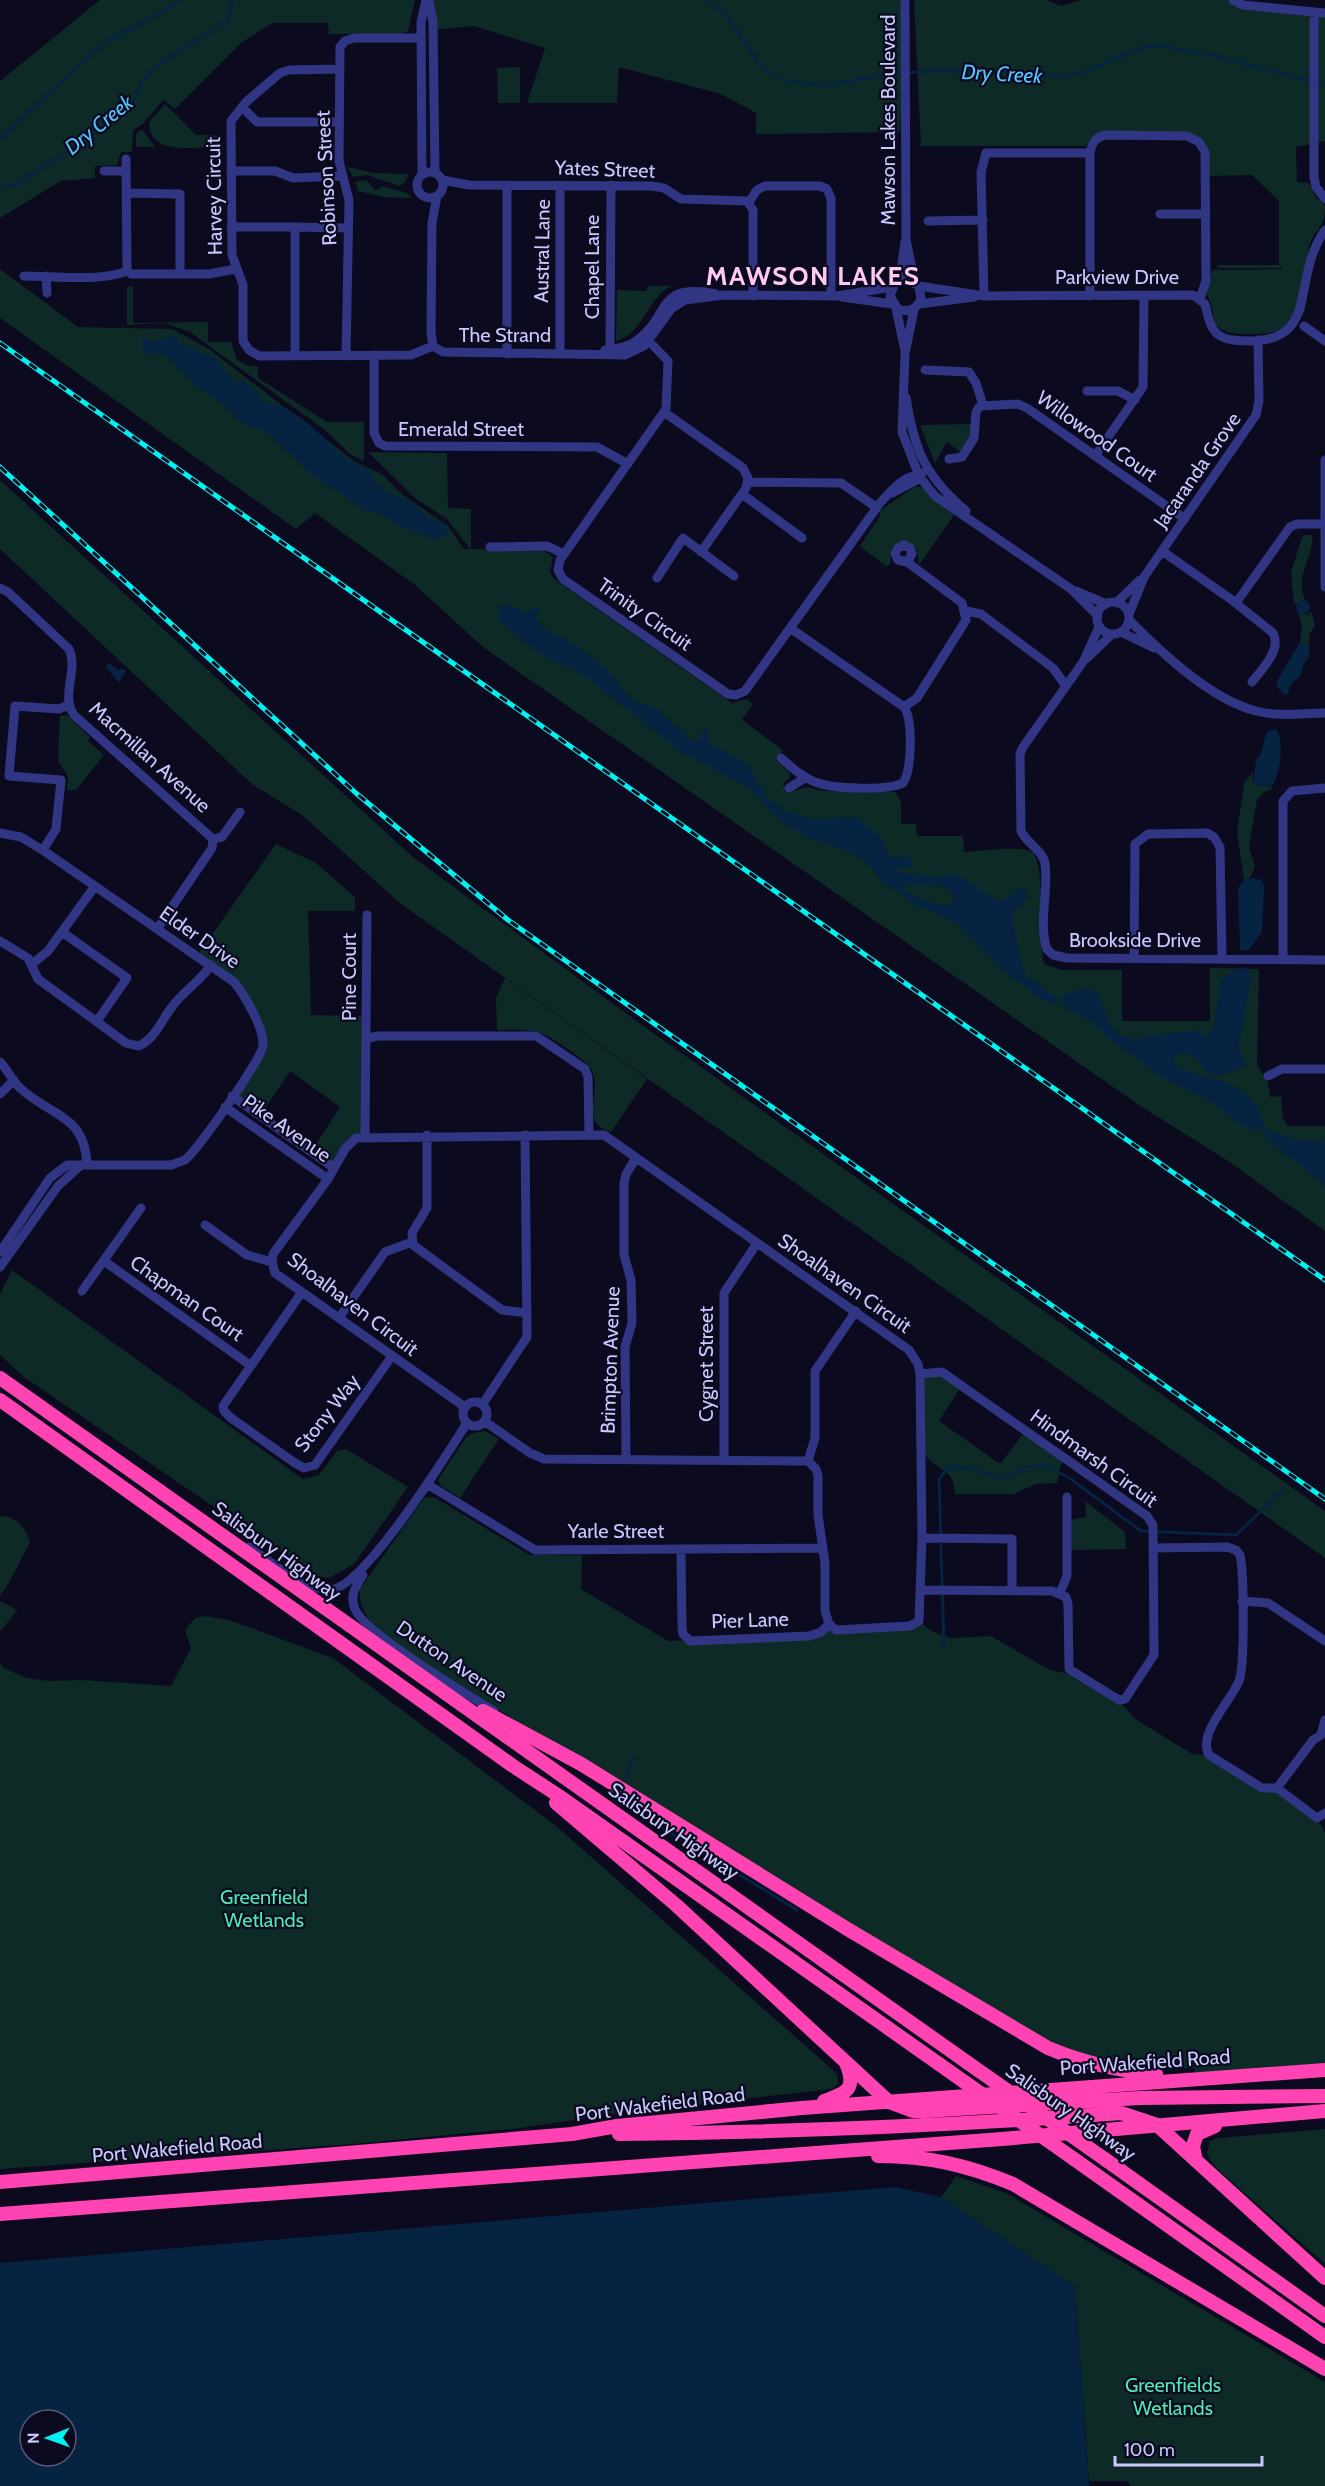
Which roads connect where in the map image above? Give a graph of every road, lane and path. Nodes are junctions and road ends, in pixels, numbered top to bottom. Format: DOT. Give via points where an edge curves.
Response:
graph roads {
  1 [pos="427,0"];
  2 [pos="1233,0"];
  3 [pos="905,4"];
  4 [pos="1314,12"];
  5 [pos="1325,13"];
  6 [pos="421,38"];
  7 [pos="339,69"];
  8 [pos="242,107"];
  9 [pos="339,122"];
  10 [pos="1090,153"];
  11 [pos="126,159"];
  12 [pos="104,171"];
  13 [pos="126,171"];
  14 [pos="231,171"];
  15 [pos="422,175"];
  16 [pos="343,176"];
  17 [pos="439,185"];
  18 [pos="507,185"];
  19 [pos="560,185"];
  20 [pos="611,185"];
  21 [pos="126,192"];
  22 [pos="426,197"];
  23 [pos="1325,200"];
  24 [pos="748,202"];
  25 [pos="1160,214"];
  26 [pos="1206,214"];
  27 [pos="983,220"];
  28 [pos="928,221"];
  29 [pos="432,223"];
  30 [pos="231,227"];
  31 [pos="296,227"];
  32 [pos="348,228"];
  33 [pos="1325,230"];
  34 [pos="906,240"];
  35 [pos="236,268"];
  36 [pos="127,271"];
  37 [pos="180,274"];
  38 [pos="24,276"];
  39 [pos="46,276"];
  40 [pos="917,284"];
  41 [pos="893,285"];
  42 [pos="46,293"];
  43 [pos="1144,295"];
  44 [pos="753,296"];
  45 [pos="834,296"];
  46 [pos="982,296"];
  47 [pos="1090,296"];
  48 [pos="1314,297"];
  49 [pos="1200,298"];
  50 [pos="894,306"];
  51 [pos="917,306"];
  52 [pos="646,338"];
  53 [pos="1258,340"];
  54 [pos="1325,341"];
  55 [pos="434,346"];
  56 [pos="610,349"];
  57 [pos="560,353"];
  58 [pos="507,354"];
  59 [pos="594,354"];
  60 [pos="905,354"];
  61 [pos="295,356"];
  62 [pos="346,356"];
  63 [pos="374,356"];
  64 [pos="926,370"];
  65 [pos="1087,391"];
  66 [pos="1135,400"];
  67 [pos="983,405"];
  68 [pos="664,412"];
  69 [pos="1095,456"];
  70 [pos="949,459"];
  71 [pos="1325,460"];
  72 [pos="628,464"];
  73 [pos="923,473"];
  74 [pos="748,482"];
  75 [pos="742,494"];
  76 [pos="876,507"];
  77 [pos="1185,519"];
  78 [pos="1323,524"];
  79 [pos="802,538"];
  80 [pos="490,547"];
  81 [pos="1162,551"];
  82 [pos="701,552"];
  83 [pos="564,554"];
  84 [pos="907,562"];
  85 [pos="734,576"];
  86 [pos="1144,577"];
  87 [pos="657,579"];
  88 [pos="1325,587"];
  89 [pos="0,588"];
  90 [pos="1071,589"];
  91 [pos="1236,603"];
  92 [pos="1111,604"];
  93 [pos="966,611"];
  94 [pos="1098,616"];
  95 [pos="1129,617"];
  96 [pos="988,621"];
  97 [pos="966,622"];
  98 [pos="1099,627"];
  99 [pos="790,628"];
  100 [pos="1121,632"];
  101 [pos="1111,635"];
  102 [pos="1159,650"];
  103 [pos="1083,662"];
  104 [pos="1053,668"];
  105 [pos="1075,673"];
  106 [pos="1252,682"];
  107 [pos="1066,686"];
  108 [pos="69,705"];
  109 [pos="904,707"];
  110 [pos="1325,713"];
  111 [pos="781,758"];
  112 [pos="805,778"];
  113 [pos="789,788"];
  114 [pos="1325,788"];
  115 [pos="240,812"];
  116 [pos="0,833"];
  117 [pos="213,839"];
  118 [pos="43,850"];
  119 [pos="95,886"];
  120 [pos="367,915"];
  121 [pos="157,929"];
  122 [pos="62,932"];
  123 [pos="0,941"];
  124 [pos="1134,958"];
  125 [pos="1222,959"];
  126 [pos="1283,960"];
  127 [pos="1325,960"];
  128 [pos="31,965"];
  129 [pos="211,965"];
  130 [pos="97,1021"];
  131 [pos="368,1038"];
  132 [pos="0,1062"];
  133 [pos="1325,1069"];
  134 [pos="1268,1076"];
  135 [pos="14,1080"];
  136 [pos="0,1094"];
  137 [pos="232,1096"];
  138 [pos="225,1107"];
  139 [pos="428,1135"];
  140 [pos="525,1135"];
  141 [pos="589,1135"];
  142 [pos="365,1136"];
  143 [pos="636,1158"];
  144 [pos="84,1166"];
  145 [pos="334,1168"];
  146 [pos="328,1179"];
  147 [pos="141,1208"];
  148 [pos="205,1225"];
  149 [pos="412,1242"];
  150 [pos="757,1243"];
  151 [pos="0,1252"];
  152 [pos="104,1261"];
  153 [pos="272,1262"];
  154 [pos="0,1267"];
  155 [pos="82,1291"];
  156 [pos="302,1292"];
  157 [pos="856,1311"];
  158 [pos="527,1313"];
  159 [pos="339,1318"];
  160 [pos="392,1356"];
  161 [pos="250,1365"];
  162 [pos="920,1374"];
  163 [pos="0,1378"];
  164 [pos="0,1400"];
  165 [pos="482,1405"];
  166 [pos="465,1407"];
  167 [pos="484,1421"];
  168 [pos="467,1423"];
  169 [pos="626,1459"];
  170 [pos="723,1459"];
  171 [pos="808,1461"];
  172 [pos="427,1484"];
  173 [pos="1067,1497"];
  174 [pos="212,1527"];
  175 [pos="922,1538"];
  176 [pos="200,1542"];
  177 [pos="1154,1543"];
  178 [pos="823,1548"];
  179 [pos="681,1549"];
  180 [pos="369,1561"];
  181 [pos="921,1590"];
  182 [pos="1012,1590"];
  183 [pos="1060,1593"];
  184 [pos="1242,1601"];
  185 [pos="830,1624"];
  186 [pos="1325,1641"];
  187 [pos="436,1686"];
  188 [pos="1325,1720"];
  189 [pos="1323,1737"];
  190 [pos="580,1764"];
  191 [pos="513,1766"];
  192 [pos="1277,1788"];
  193 [pos="1325,1813"];
  194 [pos="846,2064"];
  195 [pos="1325,2070"];
  196 [pos="1196,2077"];
  197 [pos="1325,2096"];
  198 [pos="889,2102"];
  199 [pos="802,2108"];
  200 [pos="1325,2111"];
  201 [pos="1232,2121"];
  202 [pos="1157,2125"];
  203 [pos="572,2134"];
  204 [pos="758,2157"];
  205 [pos="1196,2161"];
  206 [pos="0,2182"];
  207 [pos="0,2214"];
  208 [pos="1325,2278"];
  209 [pos="1325,2316"];
  210 [pos="1325,2337"];
  211 [pos="1325,2369"];
  1 -- 6 [label="street, The Strand"];
  1 -- 17 [label="street, The Strand" via="433,22"];
  2 -- 4 [label="street" via="1243,5"];
  3 -- 34 [label="street, Mawson Lakes Boulevard"];
  4 -- 5 [label="street"];
  4 -- 23 [label="street" via="1314,183"];
  6 -- 7 [label="street, Robinson Street" via="350,39 340,47"];
  6 -- 15 [label="street, The Strand"];
  7 -- 8 [label="street, Harvey Circuit" via="280,73"];
  7 -- 9 [label="street, Robinson Street"];
  8 -- 9 [label="street" via="257,122"];
  8 -- 14 [label="street, Harvey Circuit" via="231,122"];
  9 -- 16 [label="street, Robinson Street"];
  10 -- 26 [label="street" via="1096,138 1104,135 1187,136 1199,142 1205,152"];
  10 -- 27 [label="street" via="986,153 981,172"];
  10 -- 47 [label="street"];
  11 -- 13 [label="street"];
  12 -- 13 [label="street"];
  13 -- 21 [label="street"];
  14 -- 16 [label="street" via="276,171 293,177"];
  14 -- 30 [label="street, Harvey Circuit"];
  15 -- 17 [label="street"];
  15 -- 22 [label="street, The Strand" via="417,185"];
  16 -- 32 [label="street, Robinson Street" via="349,200"];
  17 -- 18 [label="street, Yates Street"];
  17 -- 22 [label="street"];
  17 -- 29 [label="street, The Strand"];
  18 -- 19 [label="street, Yates Street"];
  18 -- 58 [label="street"];
  19 -- 20 [label="street, Yates Street"];
  19 -- 57 [label="street, Austral Lane"];
  20 -- 24 [label="street, Yates Street" via="657,186 681,199"];
  20 -- 56 [label="street, Chapel Lane"];
  21 -- 36 [label="street"];
  21 -- 37 [label="street" via="180,194"];
  22 -- 29 [label="street, The Strand"];
  24 -- 44 [label="street" via="753,210"];
  24 -- 45 [label="street" via="765,186 827,189 831,198"];
  25 -- 26 [label="street"];
  26 -- 49 [label="street" via="1206,281"];
  27 -- 28 [label="street"];
  27 -- 46 [label="street"];
  29 -- 55 [label="street, The Strand"];
  30 -- 31 [label="street"];
  30 -- 35 [label="street, Harvey Circuit"];
  31 -- 32 [label="street"];
  31 -- 61 [label="street"];
  32 -- 62 [label="street, Robinson Street"];
  33 -- 48 [label="street" via="1314,247"];
  34 -- 40 [label="street, Mawson Lakes Boulevard"];
  34 -- 41 [label="street, Mawson Lakes Boulevard"];
  35 -- 37 [label="street" via="215,274"];
  35 -- 61 [label="street, Harvey Circuit" via="243,285 246,346 259,356"];
  36 -- 37 [label="street"];
  36 -- 39 [label="street" via="117,275"];
  38 -- 39 [label="street"];
  39 -- 42 [label="street"];
  40 -- 41 [label="street" via="906,279"];
  40 -- 46 [label="street, Parkview Drive"];
  40 -- 51 [label="street" via="922,296"];
  41 -- 45 [label="street, The Strand"];
  41 -- 50 [label="street" via="890,296"];
  43 -- 47 [label="street, Parkview Drive"];
  43 -- 49 [label="street, Parkview Drive"];
  43 -- 66 [label="street" via="1144,376"];
  44 -- 45 [label="street, The Strand"];
  44 -- 52 [label="street, The Strand" via="690,291 676,294 665,304"];
  45 -- 50 [label="street, The Strand"];
  46 -- 47 [label="street, Parkview Drive"];
  46 -- 51 [label="street, Parkview Drive"];
  49 -- 53 [label="street, Parkview Drive" via="1205,303 1208,322 1220,336"];
  50 -- 51 [label="street" via="906,311"];
  50 -- 60 [label="street"];
  51 -- 60 [label="street"];
  52 -- 56 [label="street, The Strand"];
  52 -- 59 [label="street, The Strand" via="636,351 625,355"];
  52 -- 68 [label="street" via="668,361 668,402"];
  53 -- 54 [label="street, Parkview Drive" via="1285,338 1307,322"];
  53 -- 77 [label="street, Jacaranda Grove" via="1256,415"];
  55 -- 58 [label="street, The Strand" via="443,352"];
  55 -- 63 [label="street, Harvey Circuit" via="416,355"];
  56 -- 59 [label="street, The Strand"];
  57 -- 58 [label="street, The Strand"];
  57 -- 59 [label="street, The Strand"];
  60 -- 73 [label="street" via="911,431"];
  61 -- 62 [label="street, Harvey Circuit"];
  62 -- 63 [label="street, Harvey Circuit"];
  63 -- 72 [label="street, Emerald Street" via="374,433 384,446 597,447"];
  64 -- 67 [label="street" via="969,372"];
  65 -- 66 [label="street" via="1118,391"];
  66 -- 69 [label="street"];
  67 -- 69 [label="street, Willowood Court" via="1022,405"];
  67 -- 70 [label="street" via="976,412 974,438 962,457"];
  68 -- 72 [label="street"];
  68 -- 74 [label="street" via="743,468"];
  69 -- 77 [label="street, Willowood Court"];
  71 -- 78 [label="street"];
  72 -- 83 [label="street"];
  73 -- 76 [label="street, Trinity Circuit"];
  73 -- 90 [label="street" via="986,528"];
  74 -- 75 [label="street"];
  74 -- 76 [label="street" via="841,483"];
  75 -- 79 [label="street"];
  75 -- 82 [label="street"];
  76 -- 99 [label="street, Trinity Circuit"];
  77 -- 81 [label="street, Jacaranda Grove"];
  78 -- 88 [label="street"];
  78 -- 91 [label="street" via="1290,527"];
  80 -- 83 [label="street" via="547,546"];
  81 -- 86 [label="street, Jacaranda Grove"];
  81 -- 91 [label="street"];
  82 -- 85 [label="street"];
  82 -- 87 [label="street" via="683,538"];
  83 -- 99 [label="street, Trinity Circuit" via="557,568 561,577 728,694 745,691"];
  84 -- 93 [label="street" via="962,603"];
  86 -- 92 [label="street, Jacaranda Grove"];
  86 -- 95 [label="street, Jacaranda Grove"];
  89 -- 108 [label="street, Macmillan Avenue" via="69,649"];
  90 -- 92 [label="street"];
  90 -- 94 [label="street"];
  91 -- 106 [label="street" via="1273,633 1276,640 1276,649"];
  92 -- 94 [label="street"];
  92 -- 95 [label="street" via="1124,606"];
  93 -- 96 [label="street" via="981,614"];
  93 -- 97 [label="street"];
  94 -- 98 [label="street"];
  95 -- 100 [label="street"];
  95 -- 102 [label="street"];
  96 -- 97 [label="street"];
  96 -- 104 [label="street"];
  97 -- 109 [label="street" via="917,698"];
  98 -- 101 [label="street"];
  98 -- 103 [label="street, Brookside Drive"];
  99 -- 109 [label="street"];
  100 -- 101 [label="street"];
  100 -- 102 [label="street"];
  101 -- 103 [label="street, Brookside Drive"];
  102 -- 110 [label="street" via="1223,696 1256,711"];
  103 -- 105 [label="street, Brookside Drive"];
  104 -- 105 [label="street"];
  104 -- 107 [label="street"];
  105 -- 107 [label="street, Brookside Drive"];
  107 -- 124 [label="street, Brookside Drive" via="1020,754 1021,831 1046,866 1046,945 1058,958"];
  108 -- 117 [label="street, Macmillan Avenue" via="83,723"];
  108 -- 118 [label="street" via="59,709 15,706 9,776 61,780 56,829"];
  109 -- 112 [label="street" via="909,721 908,771 903,783 891,787 827,786"];
  111 -- 112 [label="street"];
  112 -- 113 [label="street"];
  114 -- 126 [label="street" via="1292,790 1283,801"];
  115 -- 117 [label="street" via="222,837"];
  116 -- 118 [label="street, Elder Drive" via="21,837"];
  117 -- 121 [label="street, Macmillan Avenue" via="212,848"];
  118 -- 119 [label="street, Elder Drive"];
  119 -- 121 [label="street, Elder Drive"];
  119 -- 122 [label="street"];
  120 -- 131 [label="street, Pine Court"];
  121 -- 129 [label="street, Elder Drive"];
  122 -- 128 [label="street"];
  122 -- 130 [label="street" via="127,978"];
  123 -- 128 [label="street" via="25,956"];
  124 -- 125 [label="street, Brookside Drive"];
  124 -- 125 [label="street" via="1135,844 1148,834 1207,833 1221,847"];
  125 -- 126 [label="street, Brookside Drive"];
  126 -- 127 [label="street, Brookside Drive"];
  128 -- 130 [label="street" via="38,979"];
  129 -- 130 [label="street" via="173,1005 144,1044 126,1043"];
  129 -- 137 [label="street, Elder Drive" via="234,981 242,992 264,1044 261,1055"];
  131 -- 141 [label="street" via="536,1036 585,1069"];
  131 -- 142 [label="street, Pine Court"];
  132 -- 135 [label="street"];
  133 -- 134 [label="street" via="1282,1069"];
  135 -- 136 [label="street"];
  135 -- 144 [label="street" via="79,1131 86,1149"];
  137 -- 138 [label="street, Elder Drive"];
  137 -- 145 [label="street, Pike Avenue"];
  138 -- 144 [label="street, Elder Drive" via="191,1155 178,1163"];
  138 -- 146 [label="street, Pike Avenue"];
  139 -- 140 [label="street, Shoalhaven Circuit"];
  139 -- 142 [label="street, Shoalhaven Circuit"];
  139 -- 149 [label="street" via="427,1208 412,1233"];
  140 -- 141 [label="street, Shoalhaven Circuit"];
  140 -- 158 [label="street"];
  141 -- 143 [label="street, Shoalhaven Circuit" via="604,1135"];
  142 -- 145 [label="street, Shoalhaven Circuit" via="356,1138 345,1149"];
  143 -- 150 [label="street, Shoalhaven Circuit"];
  143 -- 169 [label="street, Brimpton Avenue" via="624,1184 624,1255 631,1280 632,1323 625,1347"];
  144 -- 151 [label="street, Elder Drive" via="68,1165 50,1178"];
  144 -- 154 [label="street" via="58,1186"];
  145 -- 146 [label="street, Shoalhaven Circuit"];
  146 -- 153 [label="street, Shoalhaven Circuit" via="273,1254"];
  147 -- 152 [label="street, Chapman Court"];
  148 -- 153 [label="street" via="247,1255"];
  149 -- 158 [label="street" via="416,1250 498,1308"];
  149 -- 159 [label="street" via="385,1252"];
  150 -- 157 [label="street, Shoalhaven Circuit"];
  150 -- 170 [label="street, Cygnet Street" via="724,1293"];
  152 -- 155 [label="street, Chapman Court"];
  152 -- 161 [label="street, Chapman Court"];
  153 -- 156 [label="street, Shoalhaven Circuit" via="275,1273"];
  156 -- 159 [label="street, Shoalhaven Circuit"];
  156 -- 161 [label="street, Stony Way"];
  157 -- 162 [label="street, Shoalhaven Circuit" via="909,1350"];
  157 -- 171 [label="street" via="815,1371 815,1438"];
  158 -- 165 [label="street" via="527,1336"];
  159 -- 160 [label="street, Shoalhaven Circuit"];
  160 -- 161 [label="street, Stony Way" via="318,1461 304,1468 224,1411 226,1398"];
  160 -- 166 [label="street, Shoalhaven Circuit"];
  162 -- 175 [label="street, Shoalhaven Circuit"];
  162 -- 177 [label="street, Hindmarsh Circuit" via="942,1372 1148,1516"];
  163 -- 174 [label="highway, Salisbury Highway"];
  164 -- 176 [label="highway, Salisbury Highway"];
  165 -- 166 [label="street" via="472,1402"];
  165 -- 167 [label="street" via="487,1415"];
  166 -- 168 [label="street" via="463,1416"];
  167 -- 168 [label="street"];
  167 -- 169 [label="street" via="540,1458"];
  168 -- 172 [label="street, Dutton Avenue"];
  169 -- 170 [label="street"];
  170 -- 171 [label="street"];
  171 -- 178 [label="street" via="818,1476"];
  172 -- 179 [label="street, Yarle Street" via="535,1550"];
  172 -- 180 [label="street, Dutton Avenue"];
  173 -- 183 [label="street" via="1067,1576"];
  174 -- 176 [label="highway"];
  174 -- 180 [label="street, Dutton Avenue" via="237,1538 316,1588 334,1589 345,1584"];
  174 -- 187 [label="highway, Salisbury Highway"];
  175 -- 181 [label="street, Shoalhaven Circuit"];
  175 -- 182 [label="street" via="1012,1539"];
  176 -- 191 [label="highway, Salisbury Highway"];
  177 -- 183 [label="street, Hindmarsh Circuit" via="1154,1654 1125,1699 1113,1698 1069,1669 1068,1604"];
  177 -- 184 [label="street" via="1236,1550 1241,1560"];
  178 -- 179 [label="street, Yarle Street"];
  178 -- 185 [label="street" via="825,1611"];
  179 -- 185 [label="street, Pier Lane" via="682,1628 690,1641 809,1636"];
  180 -- 190 [label="street, Dutton Avenue" via="352,1596 356,1613 366,1623 446,1681"];
  181 -- 182 [label="street"];
  181 -- 185 [label="street, Shoalhaven Circuit" via="919,1621 909,1626 836,1630"];
  182 -- 183 [label="street"];
  184 -- 186 [label="street" via="1268,1603"];
  184 -- 192 [label="street" via="1241,1674 1206,1737 1205,1747 1214,1760 1262,1788"];
  187 -- 190 [label="highway"];
  187 -- 209 [label="highway, Salisbury Highway, bridge"];
  188 -- 189 [label="street"];
  189 -- 192 [label="street" via="1313,1740"];
  190 -- 196 [label="highway" via="1048,2048 1115,2070"];
  191 -- 194 [label="highway" via="676,1905"];
  191 -- 210 [label="highway, Salisbury Highway, bridge"];
  192 -- 193 [label="street" via="1317,1818"];
  194 -- 198 [label="highway"];
  194 -- 199 [label="highway" via="851,2079 848,2090"];
  195 -- 196 [label="highway, Port Wakefield Road"];
  196 -- 198 [label="highway, Port Wakefield Road"];
  197 -- 198 [label="highway" via="1140,2098 924,2111"];
  198 -- 199 [label="highway, Port Wakefield Road"];
  199 -- 203 [label="highway, Port Wakefield Road"];
  200 -- 201 [label="highway"];
  201 -- 202 [label="highway"];
  201 -- 205 [label="highway" via="1197,2134 1193,2146"];
  202 -- 203 [label="highway" via="1121,2113 947,2126"];
  202 -- 204 [label="highway"];
  202 -- 205 [label="highway"];
  203 -- 206 [label="highway, Port Wakefield Road"];
  204 -- 207 [label="highway"];
  204 -- 211 [label="highway" via="915,2156 982,2171 1067,2214"];
  205 -- 208 [label="highway"];
}
